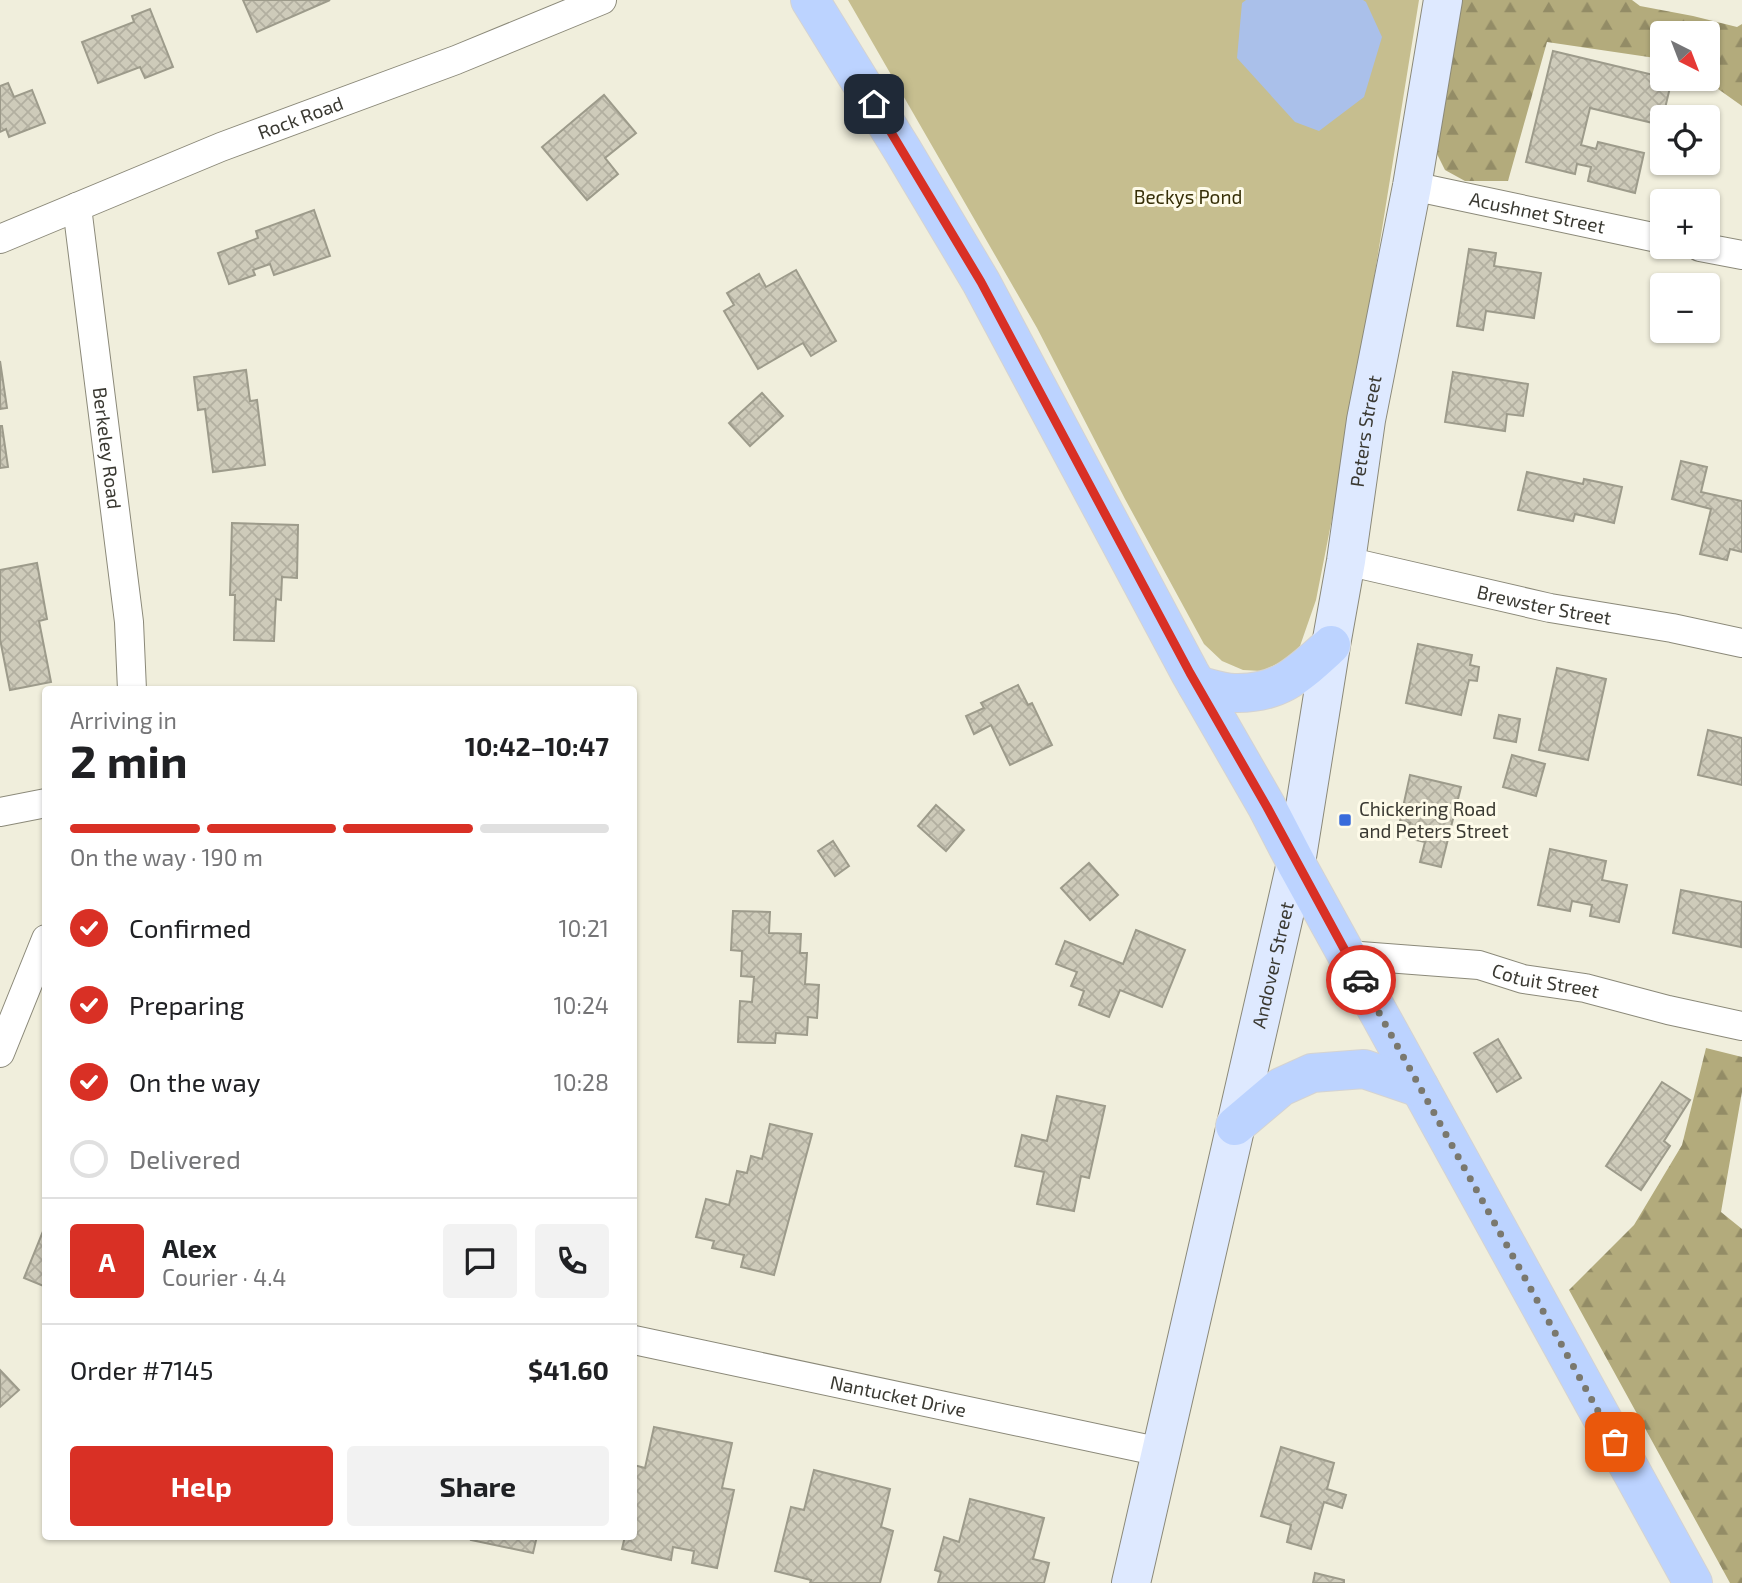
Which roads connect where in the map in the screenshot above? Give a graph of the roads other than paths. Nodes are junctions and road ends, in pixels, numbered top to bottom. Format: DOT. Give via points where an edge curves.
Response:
graph roads {
  1 [pos="602,0"];
  2 [pos="810,0"];
  3 [pos="1443,0"];
  4 [pos="1412,186"];
  5 [pos="77,207"];
  6 [pos="1650,236"];
  7 [pos="0,239"];
  8 [pos="1720,251"];
  9 [pos="1742,255"];
  10 [pos="1346,561"];
  11 [pos="1742,643"];
  12 [pos="1331,645"];
  13 [pos="1197,685"];
  14 [pos="132,686"];
  15 [pos="42,804"];
  16 [pos="0,812"];
  17 [pos="1296,863"];
  18 [pos="42,949"];
  19 [pos="1347,955"];
  20 [pos="1742,1026"];
  21 [pos="0,1053"];
  22 [pos="1420,1088"];
  23 [pos="1235,1126"];
  24 [pos="637,1341"];
  25 [pos="1161,1452"];
  26 [pos="1131,1583"];
  27 [pos="1693,1583"];
  1 -- 5 [label="street, Rock Road"];
  2 -- 13 [label="main road" via="981,282"];
  3 -- 4 [label="main road, Peters Street"];
  4 -- 6 [label="street, Acushnet Street"];
  4 -- 10 [label="main road, Peters Street" via="1366,420"];
  5 -- 7 [label="street, Rock Road"];
  5 -- 14 [label="street, Berkeley Road" via="129,622"];
  8 -- 9 [label="street"];
  10 -- 11 [label="street, Brewster Street" via="1550,608"];
  10 -- 12 [label="main road, Peters Street"];
  12 -- 13 [label="main road" via="1297,675 1271,690 1233,694"];
  12 -- 17 [label="main road, Peters Street"];
  13 -- 17 [label="main road"];
  15 -- 16 [label="street"];
  17 -- 19 [label="main road"];
  17 -- 23 [label="main road, Andover Street"];
  18 -- 21 [label="street"];
  19 -- 20 [label="street, Cotuit Street" via="1479,965 1523,979 1585,988"];
  19 -- 22 [label="main road"];
  22 -- 23 [label="main road" via="1364,1069 1312,1073 1281,1087"];
  22 -- 27 [label="main road"];
  23 -- 25 [label="main road, Andover Street"];
  24 -- 25 [label="street, Nantucket Drive"];
  25 -- 26 [label="main road, Andover Street"];
}
